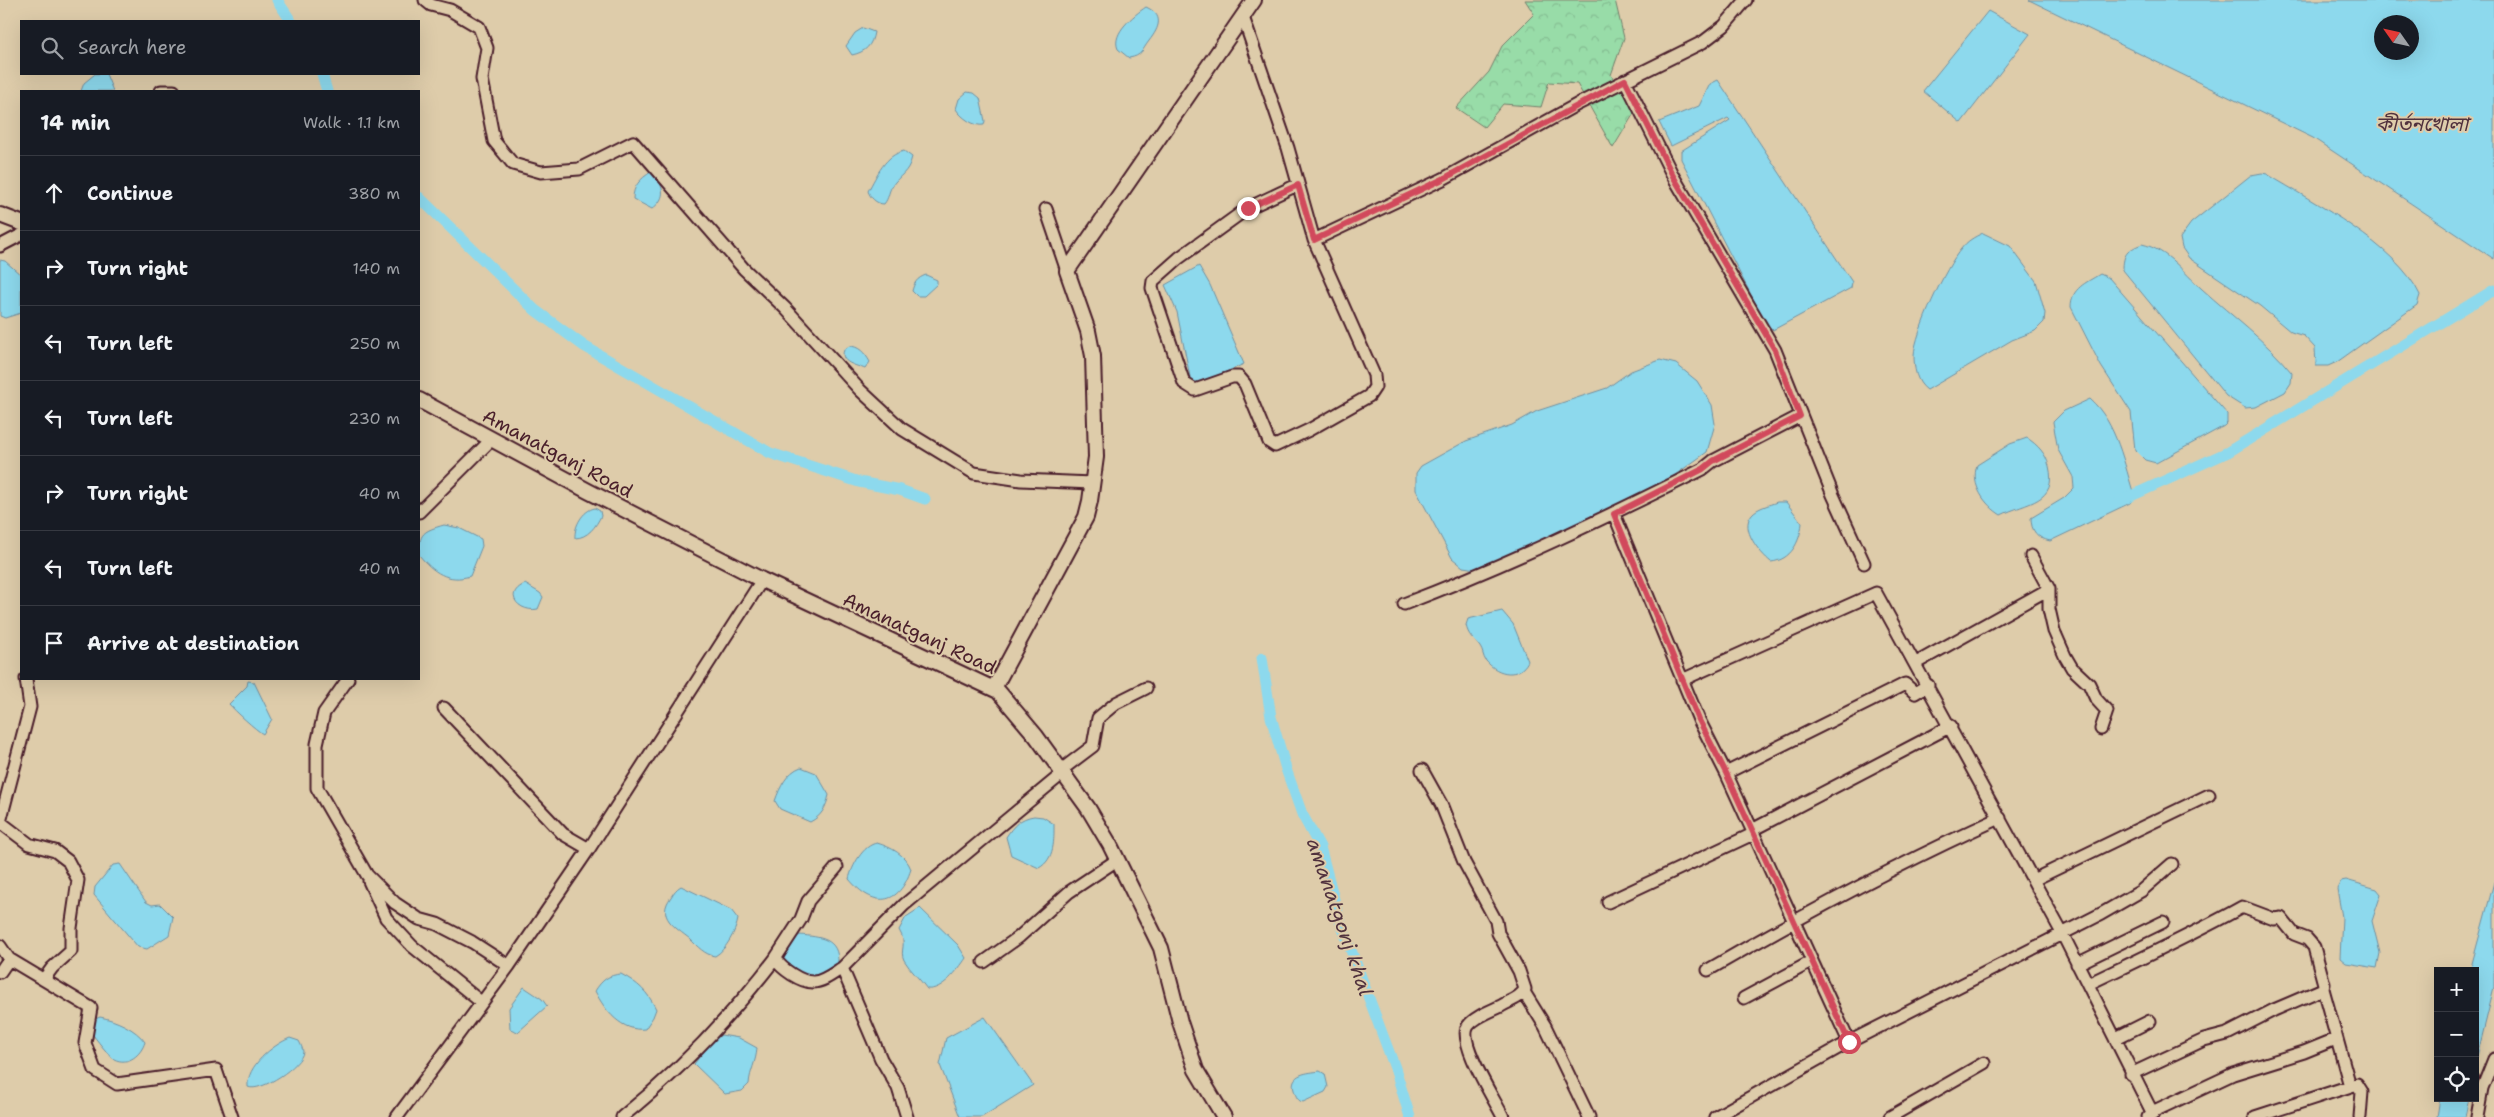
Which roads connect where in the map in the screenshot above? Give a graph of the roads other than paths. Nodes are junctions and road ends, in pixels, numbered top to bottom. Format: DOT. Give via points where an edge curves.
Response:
graph roads {
  1 [pos="425,0"];
  2 [pos="1746,0"];
  3 [pos="1248,6"];
  4 [pos="1625,80"];
  5 [pos="1298,185"];
  6 [pos="1046,209"];
  7 [pos="0,215"];
  8 [pos="20,223"];
  9 [pos="20,236"];
  10 [pos="1314,240"];
  11 [pos="0,246"];
  12 [pos="1067,271"];
  13 [pos="420,401"];
  14 [pos="1800,416"];
  15 [pos="492,439"];
  16 [pos="1092,483"];
  17 [pos="420,511"];
  18 [pos="1614,514"];
  19 [pos="2031,556"];
  20 [pos="1864,563"];
  21 [pos="762,580"];
  22 [pos="2048,589"];
  23 [pos="1404,604"];
  24 [pos="1916,663"];
  25 [pos="26,680"];
  26 [pos="347,680"];
  27 [pos="1682,680"];
  28 [pos="1928,685"];
  29 [pos="994,688"];
  30 [pos="1146,688"];
  31 [pos="444,708"];
  32 [pos="1951,726"];
  33 [pos="2101,729"];
  34 [pos="1422,770"];
  35 [pos="1061,773"];
  36 [pos="1726,773"];
  37 [pos="2209,795"];
  38 [pos="2000,818"];
  39 [pos="1752,832"];
  40 [pos="590,849"];
  41 [pos="1117,860"];
  42 [pos="2172,864"];
  43 [pos="837,867"];
  44 [pos="367,875"];
  45 [pos="2033,880"];
  46 [pos="1608,902"];
  47 [pos="1793,921"];
  48 [pos="2163,922"];
  49 [pos="2062,933"];
  50 [pos="0,946"];
  51 [pos="10,959"];
  52 [pos="775,959"];
  53 [pos="984,962"];
  54 [pos="1811,962"];
  55 [pos="2077,964"];
  56 [pos="509,966"];
  57 [pos="842,968"];
  58 [pos="1708,970"];
  59 [pos="0,972"];
  60 [pos="44,979"];
  61 [pos="2088,984"];
  62 [pos="2323,988"];
  63 [pos="1524,992"];
  64 [pos="1744,998"];
  65 [pos="481,1002"];
  66 [pos="2150,1021"];
  67 [pos="2116,1038"];
  68 [pos="2336,1039"];
  69 [pos="1849,1042"];
  70 [pos="2494,1059"];
  71 [pos="1984,1062"];
  72 [pos="2131,1074"];
  73 [pos="2350,1086"];
  74 [pos="2152,1115"];
  75 [pos="232,1117"];
  76 [pos="397,1117"];
  77 [pos="622,1117"];
  78 [pos="908,1117"];
  79 [pos="1224,1117"];
  80 [pos="1503,1117"];
  81 [pos="1589,1117"];
  82 [pos="1715,1117"];
  83 [pos="1890,1117"];
  84 [pos="2256,1117"];
  85 [pos="2360,1117"];
  86 [pos="2477,1117"];
  1 -- 16 [label="street" via="479,27 487,48 482,79 494,141 513,164 541,172 579,168 633,142 744,269 902,429 974,473 1021,480"];
  2 -- 4 [label="street" via="1724,26 1703,42"];
  3 -- 5 [label="street"];
  3 -- 12 [label="main road"];
  4 -- 10 [label="street" via="1443,179"];
  4 -- 14 [label="street" via="1673,176 1775,350"];
  5 -- 10 [label="street"];
  5 -- 10 [label="street" via="1248,208 1179,258 1153,281 1152,288 1184,383 1195,390 1232,377 1239,378 1245,384 1269,442 1275,446 1369,396 1374,387 1374,375"];
  6 -- 12 [label="street"];
  7 -- 8 [label="main road"];
  9 -- 11 [label="street"];
  12 -- 16 [label="main road" via="1093,356 1096,430"];
  13 -- 15 [label="main road, Amanatganj Road"];
  14 -- 18 [label="street"];
  14 -- 20 [label="street"];
  15 -- 17 [label="street"];
  15 -- 21 [label="main road, Amanatganj Road"];
  16 -- 29 [label="main road" via="1086,517"];
  18 -- 23 [label="street" via="1484,573"];
  18 -- 27 [label="street"];
  19 -- 22 [label="street"];
  21 -- 29 [label="main road, Amanatganj Road"];
  21 -- 40 [label="street"];
  22 -- 24 [label="street"];
  22 -- 33 [label="street" via="2054,631 2065,656 2107,711"];
  24 -- 27 [label="street" via="1876,593"];
  24 -- 28 [label="street"];
  25 -- 60 [label="street" via="30,707 0,822 29,844 55,851 68,861 78,880 71,951"];
  26 -- 44 [label="street" via="324,713 317,744 316,788"];
  27 -- 36 [label="street"];
  28 -- 32 [label="street"];
  28 -- 36 [label="street" via="1915,692 1905,684"];
  29 -- 35 [label="main road, Amanatganj Road" via="1036,736"];
  30 -- 35 [label="street" via="1116,703 1098,718 1092,746"];
  31 -- 40 [label="street" via="562,834"];
  32 -- 38 [label="street"];
  32 -- 39 [label="street"];
  34 -- 63 [label="street" via="1519,971"];
  35 -- 41 [label="main road, Amanatganj Road" via="1088,808"];
  35 -- 57 [label="street" via="904,905"];
  36 -- 39 [label="street"];
  37 -- 45 [label="street"];
  38 -- 45 [label="street"];
  38 -- 47 [label="street"];
  39 -- 46 [label="street"];
  39 -- 47 [label="street"];
  40 -- 56 [label="street"];
  41 -- 53 [label="street" via="1069,892 1019,937"];
  41 -- 79 [label="main road, Amanatganj Road" via="1161,948 1196,1070"];
  42 -- 49 [label="street" via="2141,891"];
  43 -- 52 [label="street" via="808,901"];
  44 -- 56 [label="street" via="395,904 419,919 437,924 472,942"];
  44 -- 65 [label="street" via="386,918 412,946"];
  45 -- 49 [label="street"];
  47 -- 54 [label="street"];
  47 -- 58 [label="street"];
  48 -- 55 [label="street"];
  49 -- 55 [label="street"];
  49 -- 69 [label="street"];
  50 -- 51 [label="street"];
  51 -- 59 [label="street"];
  51 -- 60 [label="street"];
  52 -- 57 [label="street" via="798,977 813,982"];
  52 -- 77 [label="street" via="743,1000 655,1090"];
  54 -- 64 [label="street"];
  54 -- 69 [label="street"];
  55 -- 61 [label="street"];
  56 -- 65 [label="street"];
  57 -- 78 [label="street" via="898,1088"];
  60 -- 75 [label="street" via="91,1008 85,1043 95,1070 117,1084 216,1070"];
  61 -- 62 [label="street" via="2179,941 2242,906 2274,919 2281,918 2294,934 2307,939 2314,947"];
  61 -- 67 [label="street"];
  62 -- 68 [label="street"];
  62 -- 72 [label="street" via="2227,1034 2187,1047"];
  63 -- 80 [label="street" via="1478,1018 1468,1025 1466,1031 1470,1056"];
  63 -- 81 [label="street" via="1545,1026"];
  65 -- 76 [label="street"];
  66 -- 67 [label="street"];
  67 -- 72 [label="street"];
  68 -- 73 [label="street"];
  68 -- 74 [label="street" via="2233,1074"];
  69 -- 82 [label="street"];
  70 -- 86 [label="street" via="2482,1089"];
  71 -- 83 [label="street"];
  72 -- 74 [label="street"];
  73 -- 84 [label="street"];
  73 -- 85 [label="street" via="2357,1084 2362,1092"];
}
